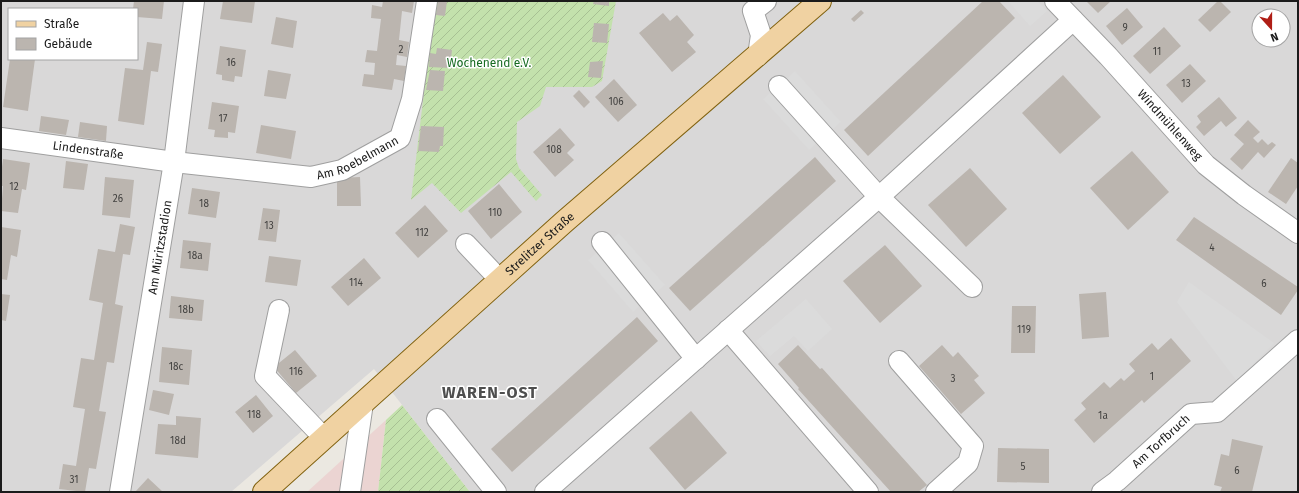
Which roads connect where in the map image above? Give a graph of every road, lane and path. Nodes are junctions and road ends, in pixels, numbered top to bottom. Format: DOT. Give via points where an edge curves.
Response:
graph roads {
  1 [pos="194,1"];
  2 [pos="427,1"];
  3 [pos="766,1"];
  4 [pos="820,1"];
  5 [pos="1056,1"];
  6 [pos="1073,20"];
  7 [pos="758,56"];
  8 [pos="779,86"];
  9 [pos="1,138"];
  10 [pos="174,162"];
  11 [pos="879,198"];
  12 [pos="1298,233"];
  13 [pos="602,242"];
  14 [pos="466,244"];
  15 [pos="500,280"];
  16 [pos="972,287"];
  17 [pos="279,310"];
  18 [pos="728,330"];
  19 [pos="1298,340"];
  20 [pos="696,359"];
  21 [pos="899,361"];
  22 [pos="363,403"];
  23 [pos="437,419"];
  24 [pos="324,438"];
  25 [pos="120,492"];
  26 [pos="264,492"];
  27 [pos="350,492"];
  28 [pos="496,492"];
  29 [pos="545,492"];
  30 [pos="868,492"];
  31 [pos="936,492"];
  32 [pos="1102,492"];
  1 -- 10 [label="street, Am Müritzstadion"];
  2 -- 10 [label="street, Am Roebelmann" via="412,99 400,138 342,170 310,177"];
  3 -- 7 [label="street" via="753,11 761,35"];
  4 -- 7 [label="main road, Strelitzer Straße"];
  5 -- 6 [label="street, Windmühlenweg"];
  6 -- 11 [label="street"];
  6 -- 12 [label="street, Windmühlenweg" via="1206,165"];
  7 -- 15 [label="main road, Strelitzer Straße"];
  8 -- 11 [label="street"];
  9 -- 10 [label="street, Lindenstraße"];
  10 -- 25 [label="street, Am Müritzstadion"];
  11 -- 16 [label="street"];
  11 -- 18 [label="street"];
  13 -- 20 [label="street"];
  14 -- 15 [label="street"];
  15 -- 22 [label="main road, Strelitzer Straße"];
  17 -- 24 [label="street" via="265,376"];
  18 -- 20 [label="street"];
  18 -- 30 [label="street"];
  19 -- 32 [label="street, Am Torfbruch" via="1217,412 1191,414"];
  20 -- 29 [label="street"];
  21 -- 31 [label="street" via="973,446 968,463"];
  22 -- 24 [label="main road, Strelitzer Straße"];
  22 -- 27 [label="street"];
  23 -- 28 [label="street"];
  24 -- 26 [label="main road, Strelitzer Straße"];
}
